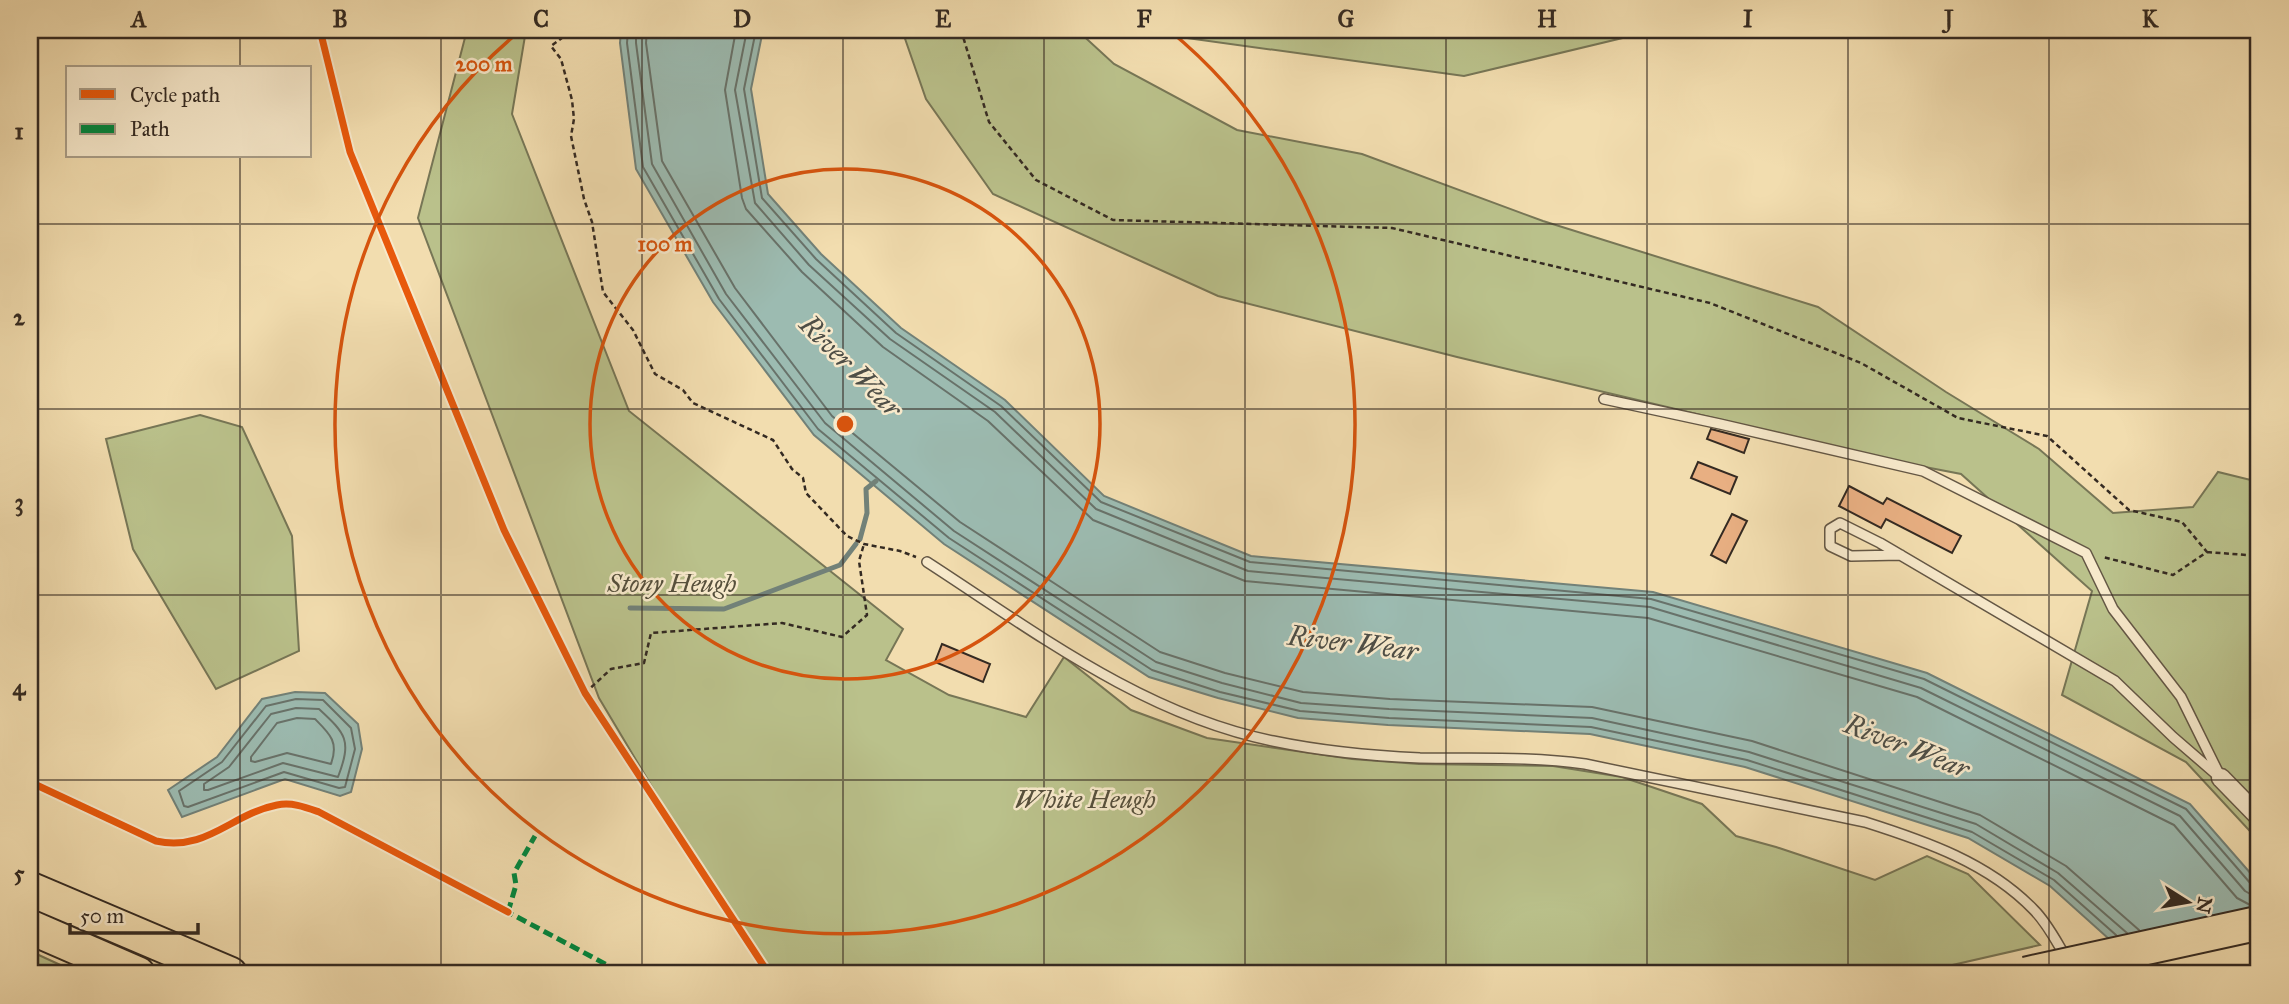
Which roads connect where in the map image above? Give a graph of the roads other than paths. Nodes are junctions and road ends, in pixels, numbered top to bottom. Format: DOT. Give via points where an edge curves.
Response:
graph roads {
  1 [pos="1604,399"];
  2 [pos="1901,555"];
  3 [pos="927,562"];
  4 [pos="2221,778"];
  5 [pos="2259,817"];
  6 [pos="30,889"];
  7 [pos="2259,923"];
  8 [pos="30,927"];
  9 [pos="2259,948"];
  10 [pos="138,974"];
  11 [pos="230,974"];
  12 [pos="2026,974"];
  13 [pos="2077,974"];
  14 [pos="2138,974"];
  1 -- 4 [label="lane" via="1923,471 2086,553 2113,609 2181,697"];
  2 -- 2 [label="lane" via="1840,523 1830,529 1830,547 1851,556"];
  2 -- 4 [label="lane" via="2115,681"];
  3 -- 13 [label="lane" via="1094,670 1167,706 1238,732 1381,755 1585,764 1865,822 1930,844 2003,883 2034,910"];
  4 -- 5 [label="street"];
  6 -- 11 [label="highway"];
  7 -- 12 [label="highway, bridge"];
  8 -- 10 [label="highway"];
  9 -- 14 [label="highway"];
}
